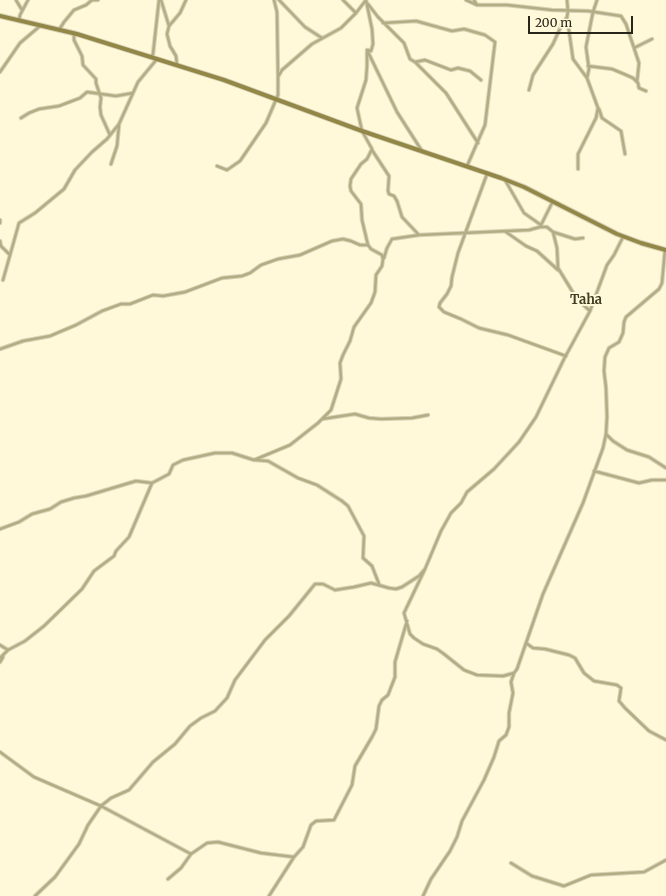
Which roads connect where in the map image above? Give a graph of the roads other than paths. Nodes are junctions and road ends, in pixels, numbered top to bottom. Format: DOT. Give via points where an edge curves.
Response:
graph roads {
  1 [pos="16,0"];
  2 [pos="28,0"];
  3 [pos="98,0"];
  4 [pos="160,0"];
  5 [pos="186,0"];
  6 [pos="274,0"];
  7 [pos="279,0"];
  8 [pos="343,0"];
  9 [pos="366,0"];
  10 [pos="466,0"];
  11 [pos="474,0"];
  12 [pos="567,0"];
  13 [pos="597,0"];
  14 [pos="477,5"];
  15 [pos="22,10"];
  16 [pos="568,10"];
  17 [pos="593,12"];
  18 [pos="356,13"];
  19 [pos="0,16"];
  20 [pos="567,17"];
  21 [pos="19,20"];
  22 [pos="383,23"];
  23 [pos="40,25"];
  24 [pos="169,26"];
  25 [pos="59,30"];
  26 [pos="74,34"];
  27 [pos="322,38"];
  28 [pos="652,39"];
  29 [pos="634,48"];
  30 [pos="367,50"];
  31 [pos="151,57"];
  32 [pos="157,59"];
  33 [pos="415,62"];
  34 [pos="177,66"];
  35 [pos="588,66"];
  36 [pos="0,72"];
  37 [pos="278,77"];
  38 [pos="587,78"];
  39 [pos="481,80"];
  40 [pos="637,82"];
  41 [pos="529,90"];
  42 [pos="646,91"];
  43 [pos="133,93"];
  44 [pos="100,94"];
  45 [pos="276,99"];
  46 [pos="598,108"];
  47 [pos="21,118"];
  48 [pos="119,124"];
  49 [pos="362,131"];
  50 [pos="110,135"];
  51 [pos="478,143"];
  52 [pos="372,149"];
  53 [pos="422,152"];
  54 [pos="625,154"];
  55 [pos="111,164"];
  56 [pos="217,166"];
  57 [pos="467,167"];
  58 [pos="578,169"];
  59 [pos="488,174"];
  60 [pos="504,179"];
  61 [pos="553,201"];
  62 [pos="541,226"];
  63 [pos="506,231"];
  64 [pos="553,232"];
  65 [pos="464,233"];
  66 [pos="419,234"];
  67 [pos="623,236"];
  68 [pos="583,238"];
  69 [pos="0,241"];
  70 [pos="368,245"];
  71 [pos="666,250"];
  72 [pos="10,255"];
  73 [pos="383,259"];
  74 [pos="559,271"];
  75 [pos="2,280"];
  76 [pos="590,311"];
  77 [pos="0,349"];
  78 [pos="566,356"];
  79 [pos="428,415"];
  80 [pos="322,419"];
  81 [pos="606,434"];
  82 [pos="254,460"];
  83 [pos="666,468"];
  84 [pos="594,471"];
  85 [pos="666,480"];
  86 [pos="152,483"];
  87 [pos="0,529"];
  88 [pos="425,569"];
  89 [pos="380,584"];
  90 [pos="407,620"];
  91 [pos="526,643"];
  92 [pos="0,645"];
  93 [pos="8,650"];
  94 [pos="4,655"];
  95 [pos="0,658"];
  96 [pos="0,662"];
  97 [pos="514,673"];
  98 [pos="666,740"];
  99 [pos="0,752"];
  100 [pos="101,806"];
  101 [pos="191,854"];
  102 [pos="294,857"];
  103 [pos="666,860"];
  104 [pos="511,863"];
  105 [pos="168,879"];
  106 [pos="35,896"];
  107 [pos="269,896"];
  108 [pos="423,896"];
  1 -- 15 [label="street"];
  2 -- 15 [label="street"];
  3 -- 25 [label="street" via="92,0 74,10"];
  4 -- 24 [label="street"];
  4 -- 31 [label="street"];
  5 -- 24 [label="street" via="180,13"];
  6 -- 37 [label="street" via="277,12"];
  7 -- 27 [label="street" via="305,27"];
  8 -- 18 [label="street"];
  9 -- 18 [label="street"];
  10 -- 14 [label="street"];
  11 -- 14 [label="street"];
  12 -- 16 [label="street"];
  13 -- 17 [label="street"];
  14 -- 16 [label="street"];
  15 -- 21 [label="street"];
  16 -- 17 [label="street"];
  16 -- 20 [label="street"];
  17 -- 29 [label="street" via="621,16"];
  17 -- 35 [label="street" via="586,47"];
  18 -- 27 [label="street" via="341,28"];
  19 -- 21 [label="street"];
  20 -- 38 [label="street" via="573,59"];
  20 -- 41 [label="street" via="533,75"];
  21 -- 23 [label="street"];
  22 -- 30 [label="street" via="366,0 373,44 371,51"];
  22 -- 33 [label="street" via="404,43 410,58"];
  22 -- 51 [label="street" via="416,21 452,31 464,28 495,42 485,125"];
  23 -- 25 [label="street"];
  23 -- 36 [label="street" via="20,43"];
  24 -- 34 [label="street" via="167,34 176,56"];
  25 -- 26 [label="street"];
  26 -- 31 [label="street"];
  26 -- 44 [label="street" via="83,64 96,79"];
  27 -- 37 [label="street" via="296,57"];
  28 -- 29 [label="street"];
  29 -- 40 [label="street" via="639,63"];
  30 -- 49 [label="street" via="366,80 357,108"];
  30 -- 53 [label="street" via="397,112"];
  31 -- 32 [label="street"];
  32 -- 34 [label="street"];
  32 -- 43 [label="street" via="138,82"];
  33 -- 39 [label="street" via="425,60 448,69 470,71"];
  33 -- 51 [label="street" via="446,93"];
  34 -- 45 [label="street"];
  35 -- 38 [label="street"];
  35 -- 40 [label="street" via="612,69"];
  37 -- 45 [label="street"];
  38 -- 46 [label="street"];
  40 -- 42 [label="street" via="639,88"];
  43 -- 44 [label="street" via="116,96"];
  43 -- 48 [label="street"];
  44 -- 47 [label="street" via="87,92 80,98 59,106 39,109"];
  44 -- 50 [label="street" via="100,107"];
  45 -- 49 [label="street"];
  45 -- 56 [label="street" via="266,123 240,161 227,170"];
  46 -- 54 [label="street" via="602,118 621,131"];
  46 -- 58 [label="street" via="596,118 578,154"];
  48 -- 50 [label="street"];
  48 -- 55 [label="street" via="117,146"];
  49 -- 52 [label="street"];
  49 -- 53 [label="street"];
  50 -- 72 [label="street" via="75,170 64,189 19,223"];
  51 -- 57 [label="street"];
  52 -- 66 [label="street" via="389,176 389,194 397,201 402,217"];
  52 -- 70 [label="street" via="351,179 350,186 361,204"];
  53 -- 57 [label="street"];
  57 -- 59 [label="street"];
  59 -- 60 [label="street"];
  59 -- 65 [label="street"];
  60 -- 61 [label="street"];
  60 -- 62 [label="street" via="524,213"];
  61 -- 62 [label="street"];
  61 -- 67 [label="street"];
  62 -- 63 [label="street" via="529,230"];
  62 -- 64 [label="street"];
  63 -- 65 [label="street"];
  63 -- 74 [label="street" via="537,251"];
  64 -- 68 [label="street" via="575,239"];
  64 -- 74 [label="street"];
  65 -- 66 [label="street"];
  65 -- 78 [label="street" via="451,286 439,307 444,312 479,328 508,335"];
  66 -- 73 [label="street" via="392,239"];
  67 -- 71 [label="street"];
  67 -- 76 [label="street" via="607,265"];
  69 -- 72 [label="street" via="1,246"];
  70 -- 73 [label="street" via="382,255"];
  70 -- 77 [label="street" via="343,239 332,241 300,254 260,265 242,276 222,278 185,292 153,295 130,304 121,304 50,336"];
  71 -- 81 [label="street" via="659,289 626,317 619,342 609,348 605,357"];
  72 -- 75 [label="street"];
  73 -- 80 [label="street" via="376,275 375,292 371,303 354,326 340,363 341,379 331,410"];
  74 -- 76 [label="street" via="577,299"];
  76 -- 78 [label="street"];
  78 -- 88 [label="street" via="536,417 519,442 468,492 451,513"];
  79 -- 80 [label="street" via="381,419 355,414"];
  80 -- 82 [label="street" via="290,445"];
  81 -- 83 [label="street" via="627,450 649,457"];
  81 -- 84 [label="street"];
  82 -- 86 [label="street" via="232,453 215,452 172,465 169,474"];
  82 -- 89 [label="street" via="268,461 298,478 317,485 348,506 364,536 363,558 372,566"];
  84 -- 85 [label="street" via="639,483"];
  84 -- 91 [label="street"];
  86 -- 87 [label="street" via="136,482 74,498"];
  86 -- 93 [label="street" via="129,537 114,556 94,570 82,589 44,626"];
  88 -- 89 [label="street" via="402,587 396,589"];
  88 -- 90 [label="street" via="404,613"];
  89 -- 100 [label="street" via="361,584 354,588 334,590 323,584 315,584 265,640 235,680 227,698 215,711 190,726 129,790"];
  90 -- 97 [label="street" via="410,634 414,638 437,649 464,670 484,676"];
  90 -- 102 [label="street" via="395,662 394,677 388,695 379,706 376,729 355,766 352,785 334,820 316,821 311,825 303,847"];
  91 -- 97 [label="street"];
  91 -- 98 [label="street" via="533,648 569,655 575,658 584,673 594,681 617,685 621,688 619,701 625,708 649,730"];
  92 -- 93 [label="street"];
  93 -- 94 [label="street"];
  94 -- 95 [label="street"];
  94 -- 96 [label="street"];
  97 -- 108 [label="street" via="506,735 499,741 489,769 462,821 457,837"];
  99 -- 100 [label="street" via="34,777"];
  100 -- 101 [label="street"];
  100 -- 106 [label="street" via="79,844 55,877"];
  101 -- 102 [label="street" via="207,843 218,842 261,853"];
  101 -- 105 [label="street" via="181,868"];
  102 -- 107 [label="street"];
  103 -- 104 [label="street" via="644,872 591,876 564,886 532,876"];
}
